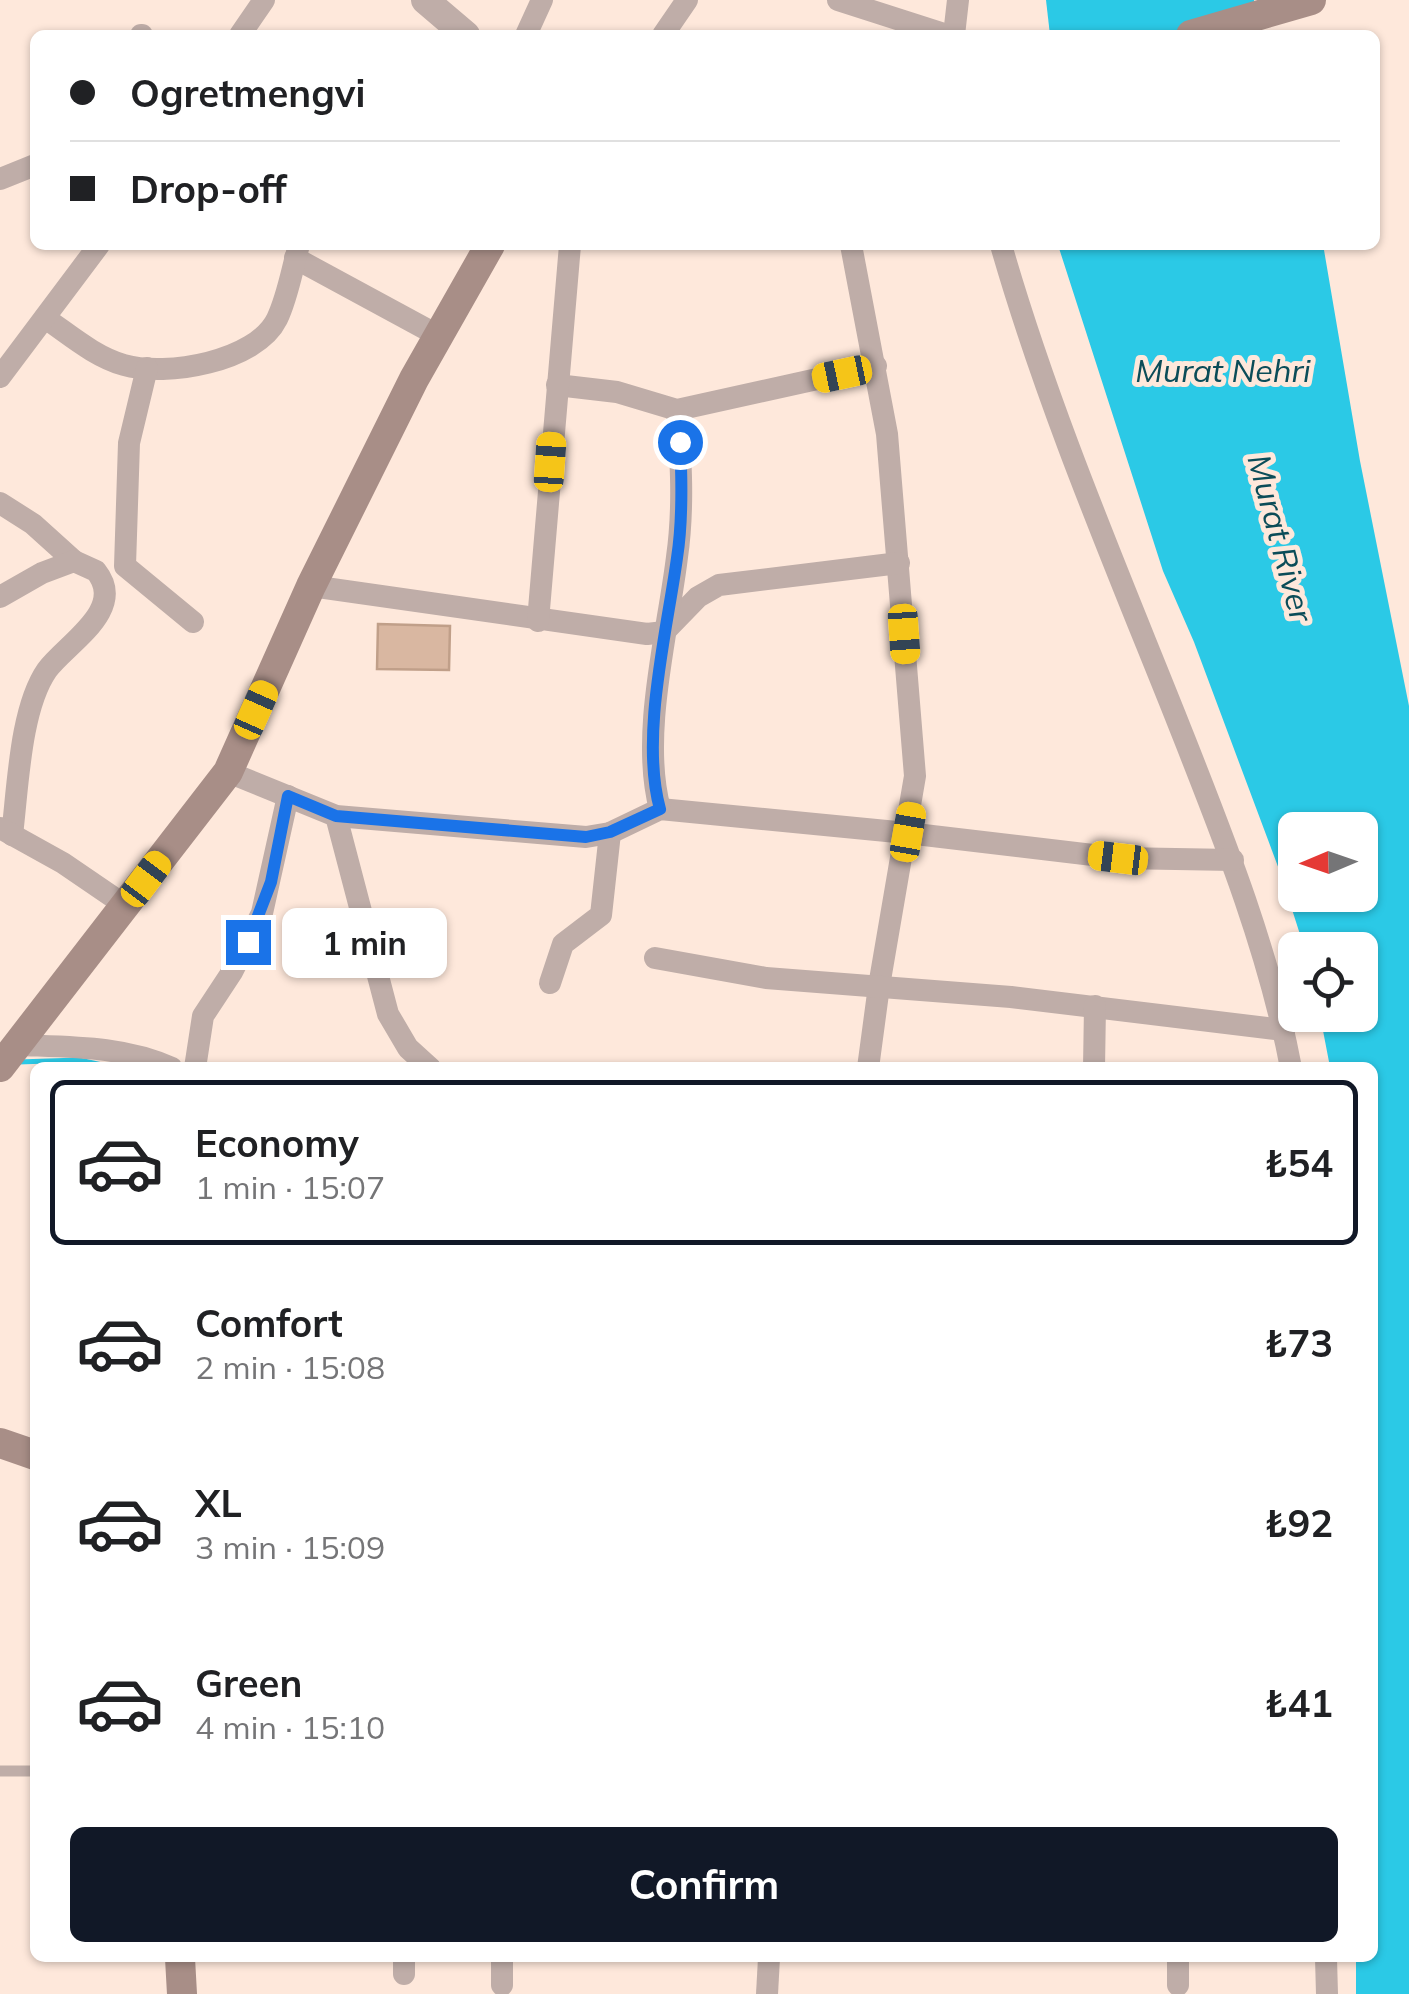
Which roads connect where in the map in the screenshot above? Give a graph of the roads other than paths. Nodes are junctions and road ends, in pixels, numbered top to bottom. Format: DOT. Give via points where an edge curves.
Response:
graph roads {
  1 [pos="264,0"];
  2 [pos="425,0"];
  3 [pos="542,0"];
  4 [pos="687,0"];
  5 [pos="838,0"];
  6 [pos="958,0"];
  7 [pos="1311,0"];
  8 [pos="243,30"];
  9 [pos="460,30"];
  10 [pos="528,30"];
  11 [pos="666,30"];
  12 [pos="934,30"];
  13 [pos="951,30"];
  14 [pos="1208,30"];
  15 [pos="30,168"];
  16 [pos="0,179"];
  17 [pos="95,250"];
  18 [pos="487,250"];
  19 [pos="570,250"];
  20 [pos="852,250"];
  21 [pos="1003,250"];
  22 [pos="297,252"];
  23 [pos="46,318"];
  24 [pos="438,334"];
  25 [pos="876,366"];
  26 [pos="147,368"];
  27 [pos="0,376"];
  28 [pos="557,386"];
  29 [pos="677,410"];
  30 [pos="0,502"];
  31 [pos="74,562"];
  32 [pos="899,563"];
  33 [pos="126,566"];
  34 [pos="675,570"];
  35 [pos="102,579"];
  36 [pos="719,585"];
  37 [pos="312,586"];
  38 [pos="0,597"];
  39 [pos="538,621"];
  40 [pos="193,622"];
  41 [pos="664,632"];
  42 [pos="228,772"];
  43 [pos="288,796"];
  44 [pos="660,809"];
  45 [pos="336,816"];
  46 [pos="6,832"];
  47 [pos="610,832"];
  48 [pos="908,832"];
  49 [pos="1232,860"];
  50 [pos="126,906"];
  51 [pos="655,958"];
  52 [pos="550,983"];
  53 [pos="879,986"];
  54 [pos="1095,1006"];
  55 [pos="1278,1010"];
  56 [pos="1278,1029"];
  57 [pos="1284,1032"];
  58 [pos="12,1054"];
  59 [pos="155,1062"];
  60 [pos="195,1062"];
  61 [pos="423,1062"];
  62 [pos="869,1062"];
  63 [pos="1094,1062"];
  64 [pos="1290,1062"];
  65 [pos="0,1443"];
  66 [pos="30,1452"];
  67 [pos="30,1770"];
  68 [pos="0,1771"];
  69 [pos="180,1962"];
  70 [pos="502,1962"];
  71 [pos="769,1962"];
  72 [pos="1178,1962"];
  73 [pos="1326,1962"];
  74 [pos="502,1985"];
  75 [pos="1178,1985"];
  76 [pos="182,1994"];
  77 [pos="767,1994"];
  78 [pos="1326,1994"];
  1 -- 8 [label="street"];
  2 -- 9 [label="street"];
  3 -- 10 [label="street"];
  4 -- 11 [label="street"];
  5 -- 12 [label="street"];
  6 -- 13 [label="street"];
  7 -- 14 [label="main road"];
  15 -- 16 [label="street"];
  17 -- 23 [label="street"];
  18 -- 24 [label="main road"];
  19 -- 28 [label="street"];
  20 -- 25 [label="street"];
  21 -- 49 [label="street" via="1083,485"];
  22 -- 24 [label="street"];
  22 -- 26 [label="street" via="277,319 264,337 222,358"];
  23 -- 26 [label="street" via="102,357"];
  23 -- 27 [label="street"];
  24 -- 37 [label="main road"];
  25 -- 29 [label="street"];
  25 -- 32 [label="street"];
  26 -- 33 [label="street" via="129,443"];
  28 -- 29 [label="street" via="617,392"];
  28 -- 39 [label="street"];
  29 -- 34 [label="street" via="682,474"];
  30 -- 31 [label="street"];
  31 -- 35 [label="street"];
  31 -- 38 [label="street"];
  32 -- 36 [label="street"];
  32 -- 48 [label="street" via="915,776"];
  33 -- 35 [label="street"];
  33 -- 40 [label="street"];
  34 -- 36 [label="street"];
  34 -- 41 [label="street"];
  35 -- 46 [label="street" via="102,608 36,690"];
  36 -- 41 [label="street"];
  37 -- 39 [label="street"];
  37 -- 42 [label="main road"];
  39 -- 41 [label="street"];
  41 -- 44 [label="street" via="653,783"];
  42 -- 43 [label="street"];
  42 -- 50 [label="main road"];
  43 -- 45 [label="street"];
  43 -- 60 [label="street" via="262,913 204,1016"];
  44 -- 47 [label="street"];
  44 -- 48 [label="street"];
  45 -- 47 [label="street" via="586,837"];
  45 -- 61 [label="street" via="388,1014"];
  46 -- 50 [label="street"];
  47 -- 52 [label="street" via="601,915 564,944"];
  48 -- 49 [label="street" via="1118,858"];
  48 -- 53 [label="street"];
  49 -- 55 [label="street"];
  50 -- 58 [label="main road"];
  51 -- 53 [label="street" via="748,976"];
  53 -- 54 [label="street"];
  53 -- 62 [label="street"];
  54 -- 56 [label="street"];
  54 -- 63 [label="street"];
  57 -- 64 [label="street"];
  58 -- 59 [label="street" via="97,1048"];
  65 -- 66 [label="main road"];
  67 -- 68 [label="lane"];
  69 -- 76 [label="main road"];
  70 -- 74 [label="street"];
  71 -- 77 [label="street"];
  72 -- 75 [label="street"];
  73 -- 78 [label="street"];
}
